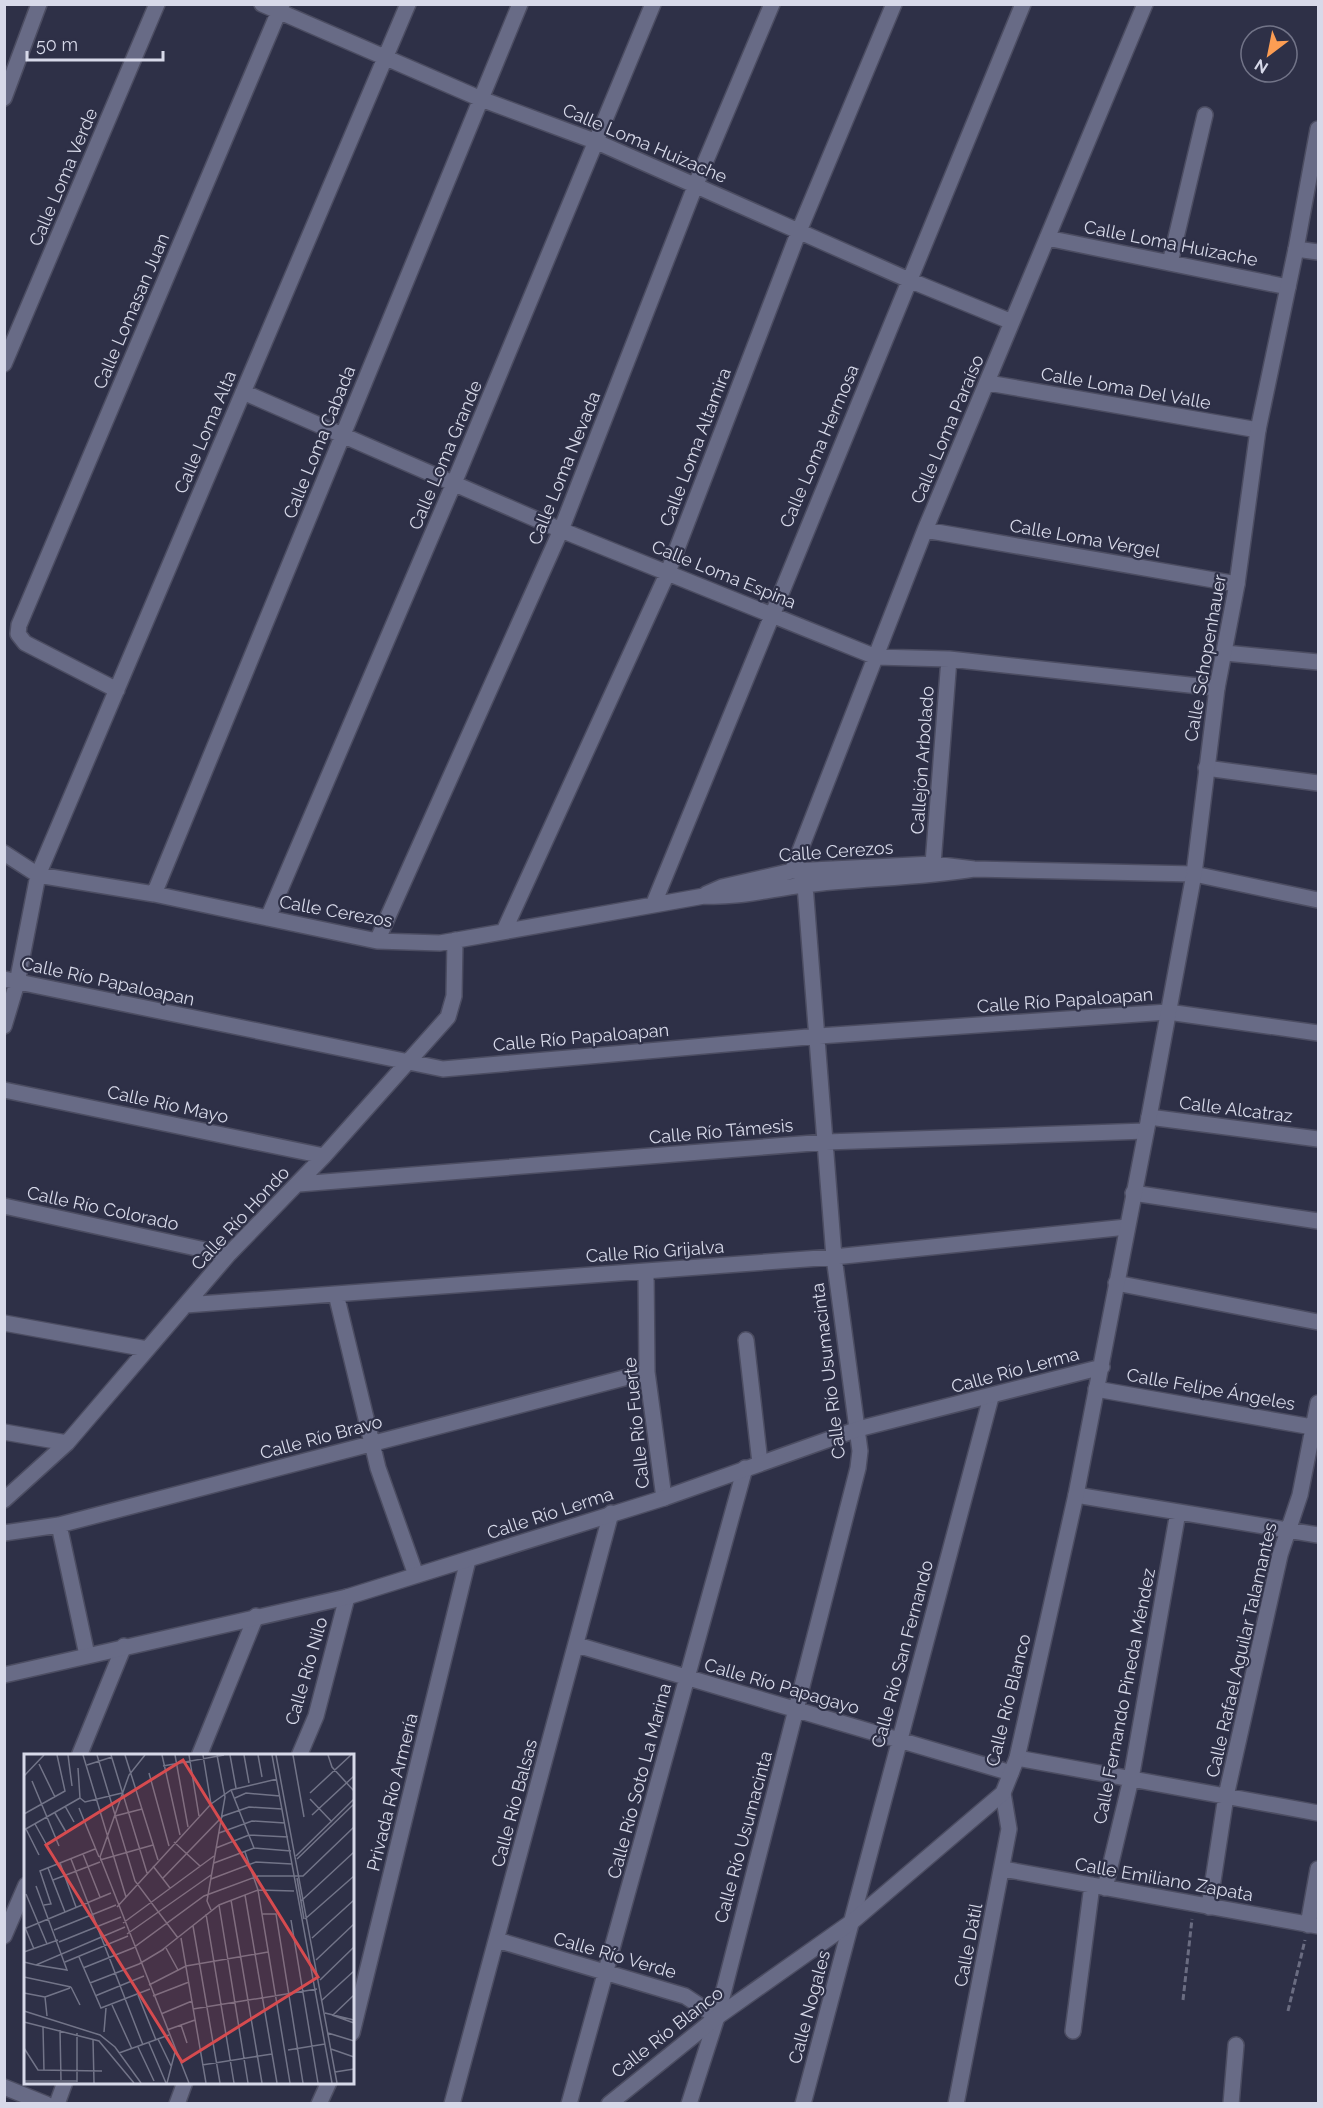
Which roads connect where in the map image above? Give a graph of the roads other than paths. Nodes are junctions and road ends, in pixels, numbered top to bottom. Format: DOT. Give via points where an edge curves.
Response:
graph roads {
  1 [pos="39,4"];
  2 [pos="157,4"];
  3 [pos="262,4"];
  4 [pos="408,4"];
  5 [pos="520,4"];
  6 [pos="653,4"];
  7 [pos="772,4"];
  8 [pos="894,4"];
  9 [pos="1023,4"];
  10 [pos="1145,4"];
  11 [pos="280,8"];
  12 [pos="387,58"];
  13 [pos="4,98"];
  14 [pos="481,99"];
  15 [pos="1205,115"];
  16 [pos="1318,129"];
  17 [pos="597,142"];
  18 [pos="696,184"];
  19 [pos="799,231"];
  20 [pos="1047,238"];
  21 [pos="1296,249"];
  22 [pos="1318,252"];
  23 [pos="1170,263"];
  24 [pos="909,280"];
  25 [pos="1288,287"];
  26 [pos="1012,322"];
  27 [pos="4,364"];
  28 [pos="988,383"];
  29 [pos="243,392"];
  30 [pos="1258,430"];
  31 [pos="342,436"];
  32 [pos="454,483"];
  33 [pos="561,530"];
  34 [pos="925,530"];
  35 [pos="668,572"];
  36 [pos="1238,584"];
  37 [pos="771,614"];
  38 [pos="1224,653"];
  39 [pos="876,657"];
  40 [pos="949,659"];
  41 [pos="1318,662"];
  42 [pos="1217,688"];
  43 [pos="117,690"];
  44 [pos="1206,768"];
  45 [pos="1318,783"];
  46 [pos="4,853"];
  47 [pos="933,864"];
  48 [pos="974,869"];
  49 [pos="792,870"];
  50 [pos="1194,874"];
  51 [pos="38,875"];
  52 [pos="805,885"];
  53 [pos="154,894"];
  54 [pos="704,896"];
  55 [pos="1318,900"];
  56 [pos="654,903"];
  57 [pos="268,918"];
  58 [pos="504,930"];
  59 [pos="455,940"];
  60 [pos="377,941"];
  61 [pos="11,981"];
  62 [pos="1168,1012"];
  63 [pos="4,1026"];
  64 [pos="1318,1033"];
  65 [pos="819,1036"];
  66 [pos="410,1062"];
  67 [pos="4,1090"];
  68 [pos="1148,1124"];
  69 [pos="1318,1139"];
  70 [pos="826,1142"];
  71 [pos="324,1156"];
  72 [pos="299,1184"];
  73 [pos="1133,1194"];
  74 [pos="4,1206"];
  75 [pos="1318,1221"];
  76 [pos="1127,1227"];
  77 [pos="228,1255"];
  78 [pos="834,1257"];
  79 [pos="646,1271"];
  80 [pos="1116,1283"];
  81 [pos="336,1294"];
  82 [pos="186,1305"];
  83 [pos="1318,1322"];
  84 [pos="4,1323"];
  85 [pos="746,1340"];
  86 [pos="147,1349"];
  87 [pos="1102,1367"];
  88 [pos="647,1372"];
  89 [pos="1096,1389"];
  90 [pos="991,1397"];
  91 [pos="1318,1403"];
  92 [pos="1316,1427"];
  93 [pos="858,1429"];
  94 [pos="4,1432"];
  95 [pos="67,1443"];
  96 [pos="372,1444"];
  97 [pos="760,1463"];
  98 [pos="745,1468"];
  99 [pos="1076,1495"];
  100 [pos="664,1498"];
  101 [pos="4,1500"];
  102 [pos="1178,1512"];
  103 [pos="611,1513"];
  104 [pos="59,1525"];
  105 [pos="1289,1530"];
  106 [pos="4,1533"];
  107 [pos="1318,1535"];
  108 [pos="468,1560"];
  109 [pos="416,1575"];
  110 [pos="347,1597"];
  111 [pos="256,1616"];
  112 [pos="577,1645"];
  113 [pos="124,1646"];
  114 [pos="87,1655"];
  115 [pos="4,1675"];
  116 [pos="687,1678"];
  117 [pos="797,1710"];
  118 [pos="899,1740"];
  119 [pos="79,1754"];
  120 [pos="199,1754"];
  121 [pos="299,1754"];
  122 [pos="1017,1758"];
  123 [pos="1011,1773"];
  124 [pos="1131,1779"];
  125 [pos="1003,1793"];
  126 [pos="1226,1796"];
  127 [pos="1318,1813"];
  128 [pos="1003,1869"];
  129 [pos="1318,1869"];
  130 [pos="1098,1887"];
  131 [pos="24,1890"];
  132 [pos="1202,1905"];
  133 [pos="853,1921"];
  134 [pos="1313,1926"];
  135 [pos="4,1936"];
  136 [pos="497,1940"];
  137 [pos="606,1972"];
  138 [pos="717,2017"];
  139 [pos="354,2025"];
  140 [pos="1073,2031"];
  141 [pos="1236,2045"];
  142 [pos="64,2084"];
  143 [pos="184,2084"];
  144 [pos="328,2084"];
  145 [pos="4,2087"];
  146 [pos="46,2103"];
  147 [pos="57,2103"];
  148 [pos="177,2103"];
  149 [pos="319,2103"];
  150 [pos="452,2103"];
  151 [pos="569,2103"];
  152 [pos="609,2103"];
  153 [pos="689,2103"];
  154 [pos="803,2103"];
  155 [pos="956,2103"];
  156 [pos="1231,2103"];
  1 -- 13 [label="street"];
  2 -- 27 [label="street, Calle Loma Verde"];
  3 -- 11 [label="street, Calle Loma Huizache"];
  4 -- 12 [label="street, Calle Loma Alta"];
  5 -- 14 [label="street, Calle Loma Cabada"];
  6 -- 17 [label="street, Calle Loma Grande"];
  7 -- 18 [label="street, Calle Loma Nevada"];
  8 -- 19 [label="street, Calle Loma Altamira"];
  9 -- 24 [label="street, Calle Loma Hermosa"];
  10 -- 20 [label="street, Calle Loma Paraíso"];
  11 -- 12 [label="street, Calle Loma Huizache"];
  11 -- 43 [label="street, Calle Lomasan Juan" via="18,634 25,642"];
  12 -- 14 [label="street, Calle Loma Huizache"];
  12 -- 29 [label="street, Calle Loma Alta"];
  14 -- 17 [label="street, Calle Loma Huizache"];
  14 -- 31 [label="street, Calle Loma Cabada"];
  15 -- 23 [label="street"];
  16 -- 21 [label="street, Calle Schopenhauer"];
  17 -- 18 [label="street, Calle Loma Huizache"];
  17 -- 32 [label="street, Calle Loma Grande"];
  18 -- 19 [label="street, Calle Loma Huizache"];
  18 -- 33 [label="street, Calle Loma Nevada"];
  19 -- 24 [label="street, Calle Loma Huizache"];
  19 -- 35 [label="street, Calle Loma Altamira"];
  20 -- 23 [label="street, Calle Loma Huizache"];
  20 -- 26 [label="street, Calle Loma Paraíso"];
  21 -- 22 [label="street"];
  21 -- 25 [label="street, Calle Schopenhauer"];
  23 -- 25 [label="street, Calle Loma Huizache"];
  24 -- 26 [label="street, Calle Loma Huizache"];
  24 -- 37 [label="street, Calle Loma Hermosa"];
  25 -- 30 [label="street, Calle Schopenhauer"];
  26 -- 28 [label="street, Calle Loma Paraíso"];
  28 -- 30 [label="street, Calle Loma Del Valle"];
  28 -- 34 [label="street, Calle Loma Paraíso"];
  29 -- 31 [label="street, Calle Loma Espina"];
  29 -- 43 [label="street, Calle Loma Alta"];
  30 -- 36 [label="street, Calle Schopenhauer"];
  31 -- 32 [label="street, Calle Loma Espina"];
  31 -- 53 [label="street, Calle Loma Cabada"];
  32 -- 33 [label="street, Calle Loma Espina"];
  32 -- 57 [label="street, Calle Loma Grande"];
  33 -- 35 [label="street, Calle Loma Espina"];
  33 -- 60 [label="street, Calle Loma Nevada"];
  34 -- 36 [label="street, Calle Loma Vergel"];
  34 -- 39 [label="street, Calle Loma Paraíso"];
  35 -- 37 [label="street, Calle Loma Espina"];
  35 -- 58 [label="street, Calle Loma Altamira"];
  36 -- 38 [label="street, Calle Schopenhauer"];
  37 -- 39 [label="street, Calle Loma Espina"];
  37 -- 56 [label="street, Calle Loma Hermosa"];
  38 -- 41 [label="street"];
  38 -- 42 [label="street, Calle Schopenhauer"];
  39 -- 40 [label="street, Calle Loma Espina"];
  39 -- 49 [label="street, Calle Loma Paraíso"];
  40 -- 42 [label="street, Calle Loma Espina"];
  40 -- 47 [label="street, Callejón Arbolado"];
  42 -- 44 [label="street, Calle Schopenhauer"];
  43 -- 51 [label="street, Calle Loma Alta"];
  44 -- 45 [label="street"];
  44 -- 50 [label="street, Calle Schopenhauer"];
  46 -- 51 [label="street, Calle Cerezos"];
  47 -- 48 [label="street, Calle Cerezos"];
  47 -- 49 [label="street, Calle Cerezos"];
  48 -- 50 [label="street, Calle Cerezos"];
  48 -- 52 [label="street, Calle Cerezos" via="934,876"];
  49 -- 54 [label="street, Calle Cerezos" via="722,887"];
  50 -- 55 [label="street, Calle Cerezos"];
  50 -- 62 [label="street, Calle Schopenhauer"];
  51 -- 53 [label="street, Calle Cerezos"];
  51 -- 61 [label="street, Calle Loma Alta"];
  52 -- 54 [label="street, Calle Cerezos" via="726,897"];
  52 -- 65 [label="street, Calle Río Usumacinta"];
  53 -- 57 [label="street, Calle Cerezos"];
  54 -- 56 [label="street, Calle Cerezos"];
  56 -- 58 [label="street, Calle Cerezos"];
  57 -- 60 [label="street, Calle Cerezos"];
  58 -- 59 [label="street, Calle Cerezos"];
  59 -- 60 [label="street, Calle Cerezos"];
  59 -- 66 [label="street, Calle Río Hondo" via="454,996 448,1017"];
  61 -- 63 [label="street, Calle Loma Alta"];
  61 -- 66 [label="street, Calle Río Papaloapan"];
  62 -- 64 [label="street, Calle Río Papaloapan"];
  62 -- 65 [label="street, Calle Río Papaloapan"];
  62 -- 68 [label="street, Calle Schopenhauer"];
  65 -- 66 [label="street, Calle Río Papaloapan" via="443,1069"];
  65 -- 70 [label="street, Calle Río Usumacinta"];
  66 -- 71 [label="street, Calle Río Hondo"];
  67 -- 71 [label="street, Calle Río Mayo"];
  68 -- 69 [label="street, Calle Alcatraz"];
  68 -- 70 [label="street, Calle Río Támesis"];
  68 -- 73 [label="street, Calle Schopenhauer"];
  70 -- 72 [label="street, Calle Río Támesis"];
  70 -- 78 [label="street, Calle Río Usumacinta"];
  71 -- 72 [label="street, Calle Río Hondo"];
  72 -- 77 [label="street, Calle Río Hondo"];
  73 -- 75 [label="street"];
  73 -- 76 [label="street, Calle Río Blanco"];
  74 -- 77 [label="street, Calle Río Colorado"];
  76 -- 78 [label="street, Calle Río Grijalva"];
  76 -- 80 [label="street, Calle Río Blanco"];
  77 -- 82 [label="street, Calle Río Hondo"];
  78 -- 79 [label="street, Calle Río Grijalva"];
  78 -- 93 [label="street, Calle Río Usumacinta"];
  79 -- 81 [label="street, Calle Río Grijalva"];
  79 -- 88 [label="street, Calle Río Fuerte"];
  80 -- 83 [label="street"];
  80 -- 87 [label="street, Calle Río Blanco"];
  81 -- 82 [label="street, Calle Río Grijalva"];
  81 -- 96 [label="street"];
  82 -- 86 [label="street, Calle Río Hondo"];
  84 -- 86 [label="street"];
  85 -- 97 [label="street"];
  86 -- 95 [label="street, Calle Río Hondo"];
  87 -- 89 [label="street, Calle Río Blanco"];
  87 -- 90 [label="street, Calle Río Lerma"];
  88 -- 96 [label="street, Calle Río Bravo"];
  88 -- 100 [label="street, Calle Río Fuerte"];
  89 -- 92 [label="street, Calle Felipe Ángeles"];
  89 -- 99 [label="street, Calle Río Blanco"];
  90 -- 93 [label="street, Calle Río Lerma"];
  90 -- 118 [label="street, Calle Río San Fernando"];
  91 -- 92 [label="street, Calle Rafael Aguilar Talamantes"];
  92 -- 105 [label="street, Calle Rafael Aguilar Talamantes"];
  93 -- 97 [label="street, Calle Río Lerma"];
  93 -- 117 [label="street, Calle Río Usumacinta" via="858,1468"];
  94 -- 95 [label="street"];
  95 -- 101 [label="street, Calle Río Hondo"];
  96 -- 104 [label="street, Calle Río Bravo"];
  96 -- 109 [label="street"];
  97 -- 98 [label="street, Calle Río Lerma"];
  98 -- 100 [label="street, Calle Río Lerma"];
  98 -- 116 [label="street, Calle Río Soto La Marina"];
  99 -- 102 [label="street"];
  99 -- 122 [label="street, Calle Río Blanco"];
  100 -- 103 [label="street, Calle Río Lerma"];
  102 -- 105 [label="street"];
  102 -- 124 [label="street, Calle Fernando Pineda Méndez"];
  103 -- 108 [label="street, Calle Río Lerma"];
  103 -- 112 [label="street, Calle Río Balsas"];
  104 -- 106 [label="street, Calle Río Bravo"];
  104 -- 114 [label="street"];
  105 -- 107 [label="street"];
  105 -- 126 [label="street, Calle Rafael Aguilar Talamantes"];
  108 -- 109 [label="street, Calle Río Lerma"];
  108 -- 139 [label="street, Privada Río Armería"];
  109 -- 110 [label="street, Calle Río Lerma"];
  110 -- 111 [label="street, Calle Río Lerma"];
  110 -- 121 [label="street, Calle Río Nilo" via="316,1716"];
  111 -- 113 [label="street, Calle Río Lerma"];
  111 -- 120 [label="street"];
  112 -- 116 [label="street, Calle Río Papagayo"];
  112 -- 136 [label="street, Calle Río Balsas"];
  113 -- 114 [label="street, Calle Río Lerma"];
  113 -- 119 [label="street"];
  114 -- 115 [label="street, Calle Río Lerma"];
  116 -- 117 [label="street, Calle Río Papagayo"];
  116 -- 137 [label="street, Calle Río Soto La Marina"];
  117 -- 118 [label="street, Calle Río Papagayo"];
  117 -- 138 [label="street, Calle Río Usumacinta"];
  118 -- 123 [label="street, Calle Río Papagayo"];
  118 -- 133 [label="street, Calle Río San Fernando"];
  122 -- 123 [label="street, Calle Río Blanco"];
  122 -- 124 [label="street"];
  123 -- 125 [label="street, Calle Río Blanco"];
  124 -- 126 [label="street"];
  124 -- 130 [label="street, Calle Fernando Pineda Méndez"];
  125 -- 128 [label="street, Calle Dátil" via="1009,1829"];
  125 -- 133 [label="street, Calle Río Blanco"];
  126 -- 127 [label="street"];
  126 -- 132 [label="street, Calle Rafael Aguilar Talamantes"];
  128 -- 130 [label="street, Calle Emiliano Zapata"];
  128 -- 155 [label="street, Calle Dátil"];
  129 -- 134 [label="street"];
  130 -- 132 [label="street, Calle Emiliano Zapata"];
  130 -- 140 [label="street, Calle Fernando Pineda Méndez"];
  131 -- 135 [label="street"];
  132 -- 134 [label="street, Calle Emiliano Zapata"];
  133 -- 138 [label="street, Calle Río Blanco"];
  133 -- 154 [label="street, Calle Nogales"];
  136 -- 137 [label="street, Calle Río Verde"];
  136 -- 150 [label="street, Calle Río Balsas"];
  137 -- 138 [label="street, Calle Río Verde" via="685,1996"];
  137 -- 151 [label="street, Calle Río Soto La Marina"];
  138 -- 152 [label="street, Calle Río Blanco"];
  138 -- 153 [label="street, Calle Río Usumacinta"];
  141 -- 156 [label="street"];
  142 -- 147 [label="street"];
  143 -- 148 [label="street"];
  144 -- 149 [label="street"];
  145 -- 146 [label="street"];
}
